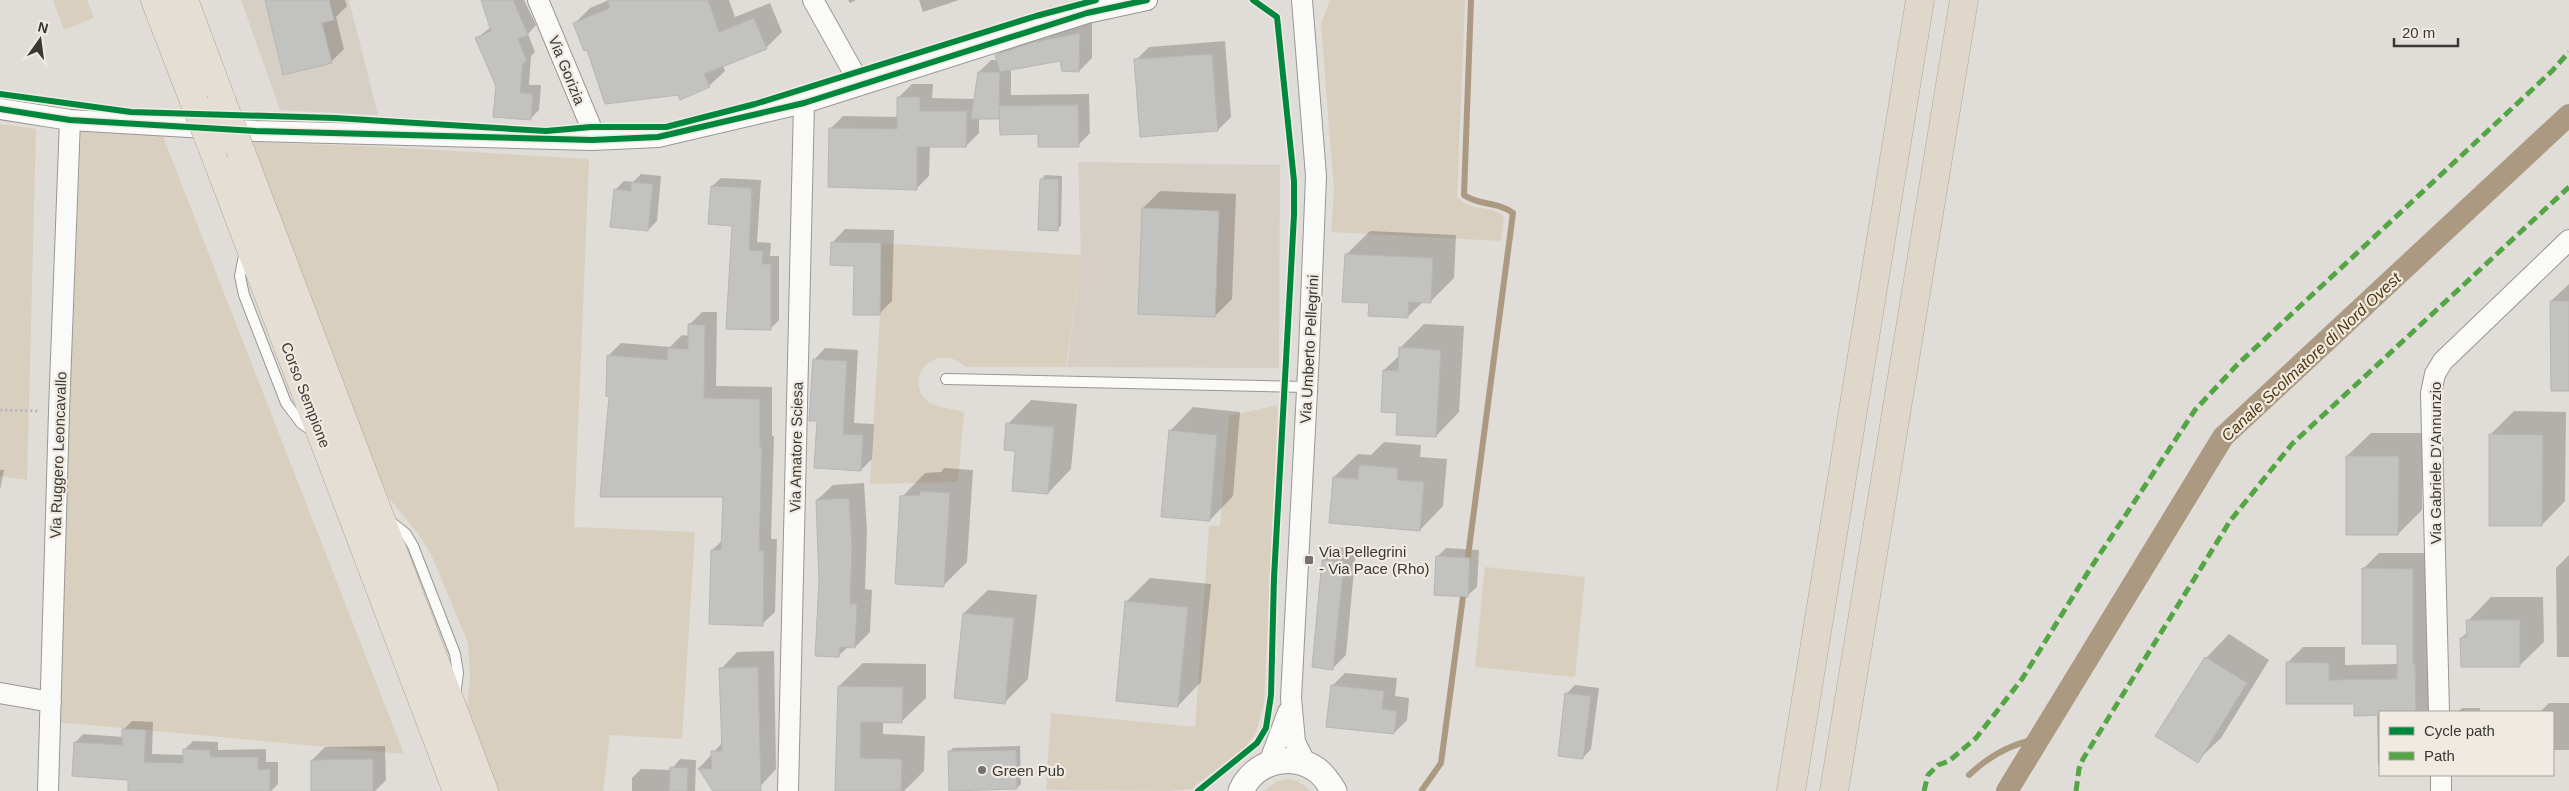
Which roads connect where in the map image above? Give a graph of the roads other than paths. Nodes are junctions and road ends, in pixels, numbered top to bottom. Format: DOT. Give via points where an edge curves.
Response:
graph roads {
  1 [pos="155,0"];
  2 [pos="184,0"];
  3 [pos="538,0"];
  4 [pos="813,0"];
  5 [pos="1147,0"];
  6 [pos="1302,0"];
  7 [pos="1920,0"];
  8 [pos="1964,0"];
  9 [pos="860,84"];
  10 [pos="804,103"];
  11 [pos="0,110"];
  12 [pos="70,120"];
  13 [pos="592,140"];
  14 [pos="2569,240"];
  15 [pos="946,379"];
  16 [pos="1307,387"];
  17 [pos="0,693"];
  18 [pos="1291,698"];
  19 [pos="51,702"];
  20 [pos="2439,711"];
  21 [pos="1269,763"];
  22 [pos="2441,776"];
  23 [pos="1321,777"];
  24 [pos="1792,779"];
  25 [pos="1836,781"];
  26 [pos="468,786"];
  27 [pos="1240,788"];
  28 [pos="48,791"];
  29 [pos="788,791"];
  30 [pos="1349,791"];
  31 [pos="2441,791"];
  1 -- 26 [label="highway, Corso Sempione, bridge" via="322,436"];
  2 -- 26 [label="highway, Corso Sempione, bridge" via="452,708"];
  3 -- 13 [label="street, Via Gorizia" via="591,127"];
  4 -- 9 [label="street"];
  5 -- 9 [label="street" via="1087,13"];
  6 -- 16 [label="street, Via Umberto Pellegrini" via="1316,157"];
  7 -- 24 [label="highway"];
  8 -- 25 [label="highway"];
  9 -- 10 [label="street"];
  10 -- 13 [label="street" via="673,135"];
  10 -- 29 [label="street, Via Amatore Sciesa"];
  11 -- 12 [label="street"];
  12 -- 13 [label="street" via="256,130"];
  12 -- 19 [label="street, Via Ruggero Leoncavallo"];
  14 -- 20 [label="street, Via Gabriele D'Annunzio" via="2443,361 2434,374 2431,393"];
  15 -- 16 [label="lane"];
  16 -- 18 [label="street, Via Umberto Pellegrini"];
  17 -- 19 [label="street"];
  18 -- 21 [label="street"];
  18 -- 23 [label="street" via="1294,742"];
  19 -- 28 [label="street, Via Ruggero Leoncavallo"];
  21 -- 23 [label="street" via="1287,760"];
  21 -- 27 [label="street" via="1255,771"];
  22 -- 31 [label="street"];
  23 -- 30 [label="street"];
}
